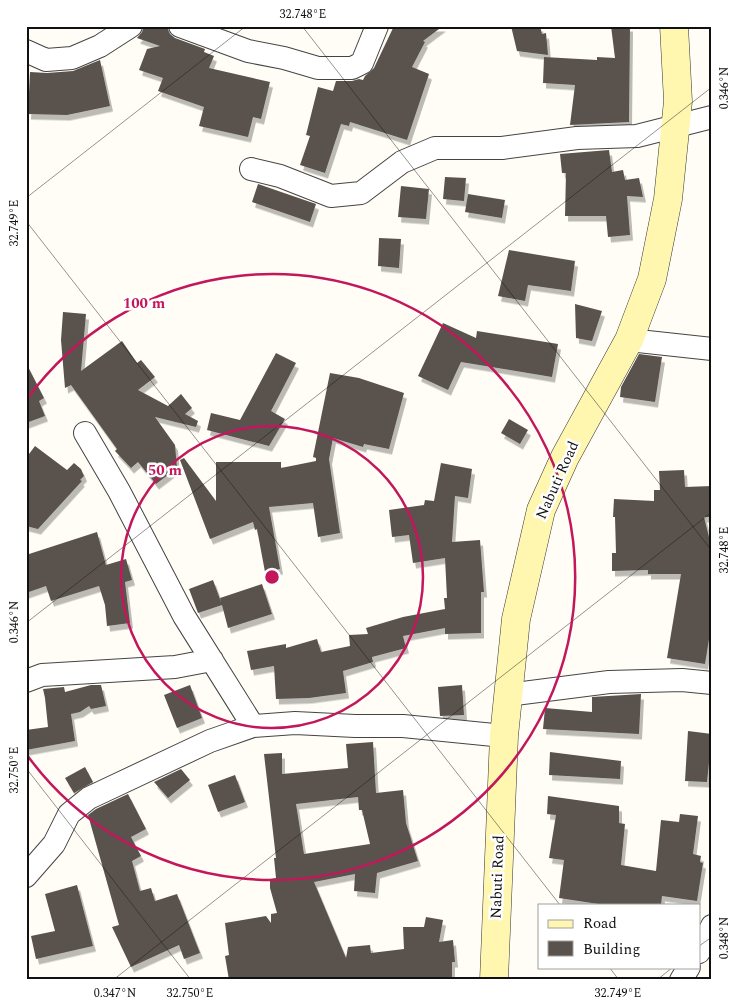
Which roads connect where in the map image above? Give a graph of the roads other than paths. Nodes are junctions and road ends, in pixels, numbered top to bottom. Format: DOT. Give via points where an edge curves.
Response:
graph roads {
  1 [pos="131,26"];
  2 [pos="180,26"];
  3 [pos="377,26"];
  4 [pos="674,26"];
  5 [pos="26,51"];
  6 [pos="712,117"];
  7 [pos="675,126"];
  8 [pos="251,169"];
  9 [pos="629,340"];
  10 [pos="712,349"];
  11 [pos="85,432"];
  12 [pos="212,660"];
  13 [pos="26,681"];
  14 [pos="712,683"];
  15 [pos="508,695"];
  16 [pos="253,726"];
  17 [pos="504,736"];
  18 [pos="26,876"];
  19 [pos="712,926"];
  20 [pos="700,950"];
  21 [pos="689,968"];
  22 [pos="494,980"];
  23 [pos="681,980"];
  1 -- 5 [label="street" via="100,46 72,58 46,60"];
  2 -- 3 [label="street" via="248,51 318,68 352,68 362,63"];
  4 -- 7 [label="street, Nabuti Road" via="678,101"];
  6 -- 7 [label="street"];
  7 -- 8 [label="street" via="637,136 577,138 502,148 435,148 402,162 361,193 331,196 280,176"];
  7 -- 9 [label="street, Nabuti Road" via="668,199 652,279"];
  9 -- 10 [label="street"];
  9 -- 15 [label="street, Nabuti Road" via="565,457 541,510 516,619"];
  11 -- 12 [label="street" via="184,616"];
  12 -- 13 [label="street" via="175,667 42,675"];
  12 -- 16 [label="street"];
  14 -- 15 [label="street" via="682,680 609,682"];
  15 -- 17 [label="street, Nabuti Road"];
  16 -- 17 [label="street" via="295,723 403,726"];
  16 -- 18 [label="street" via="210,741 89,798 69,814 54,844"];
  17 -- 22 [label="street, Nabuti Road"];
  19 -- 20 [label="street"];
  21 -- 23 [label="street"];
}
